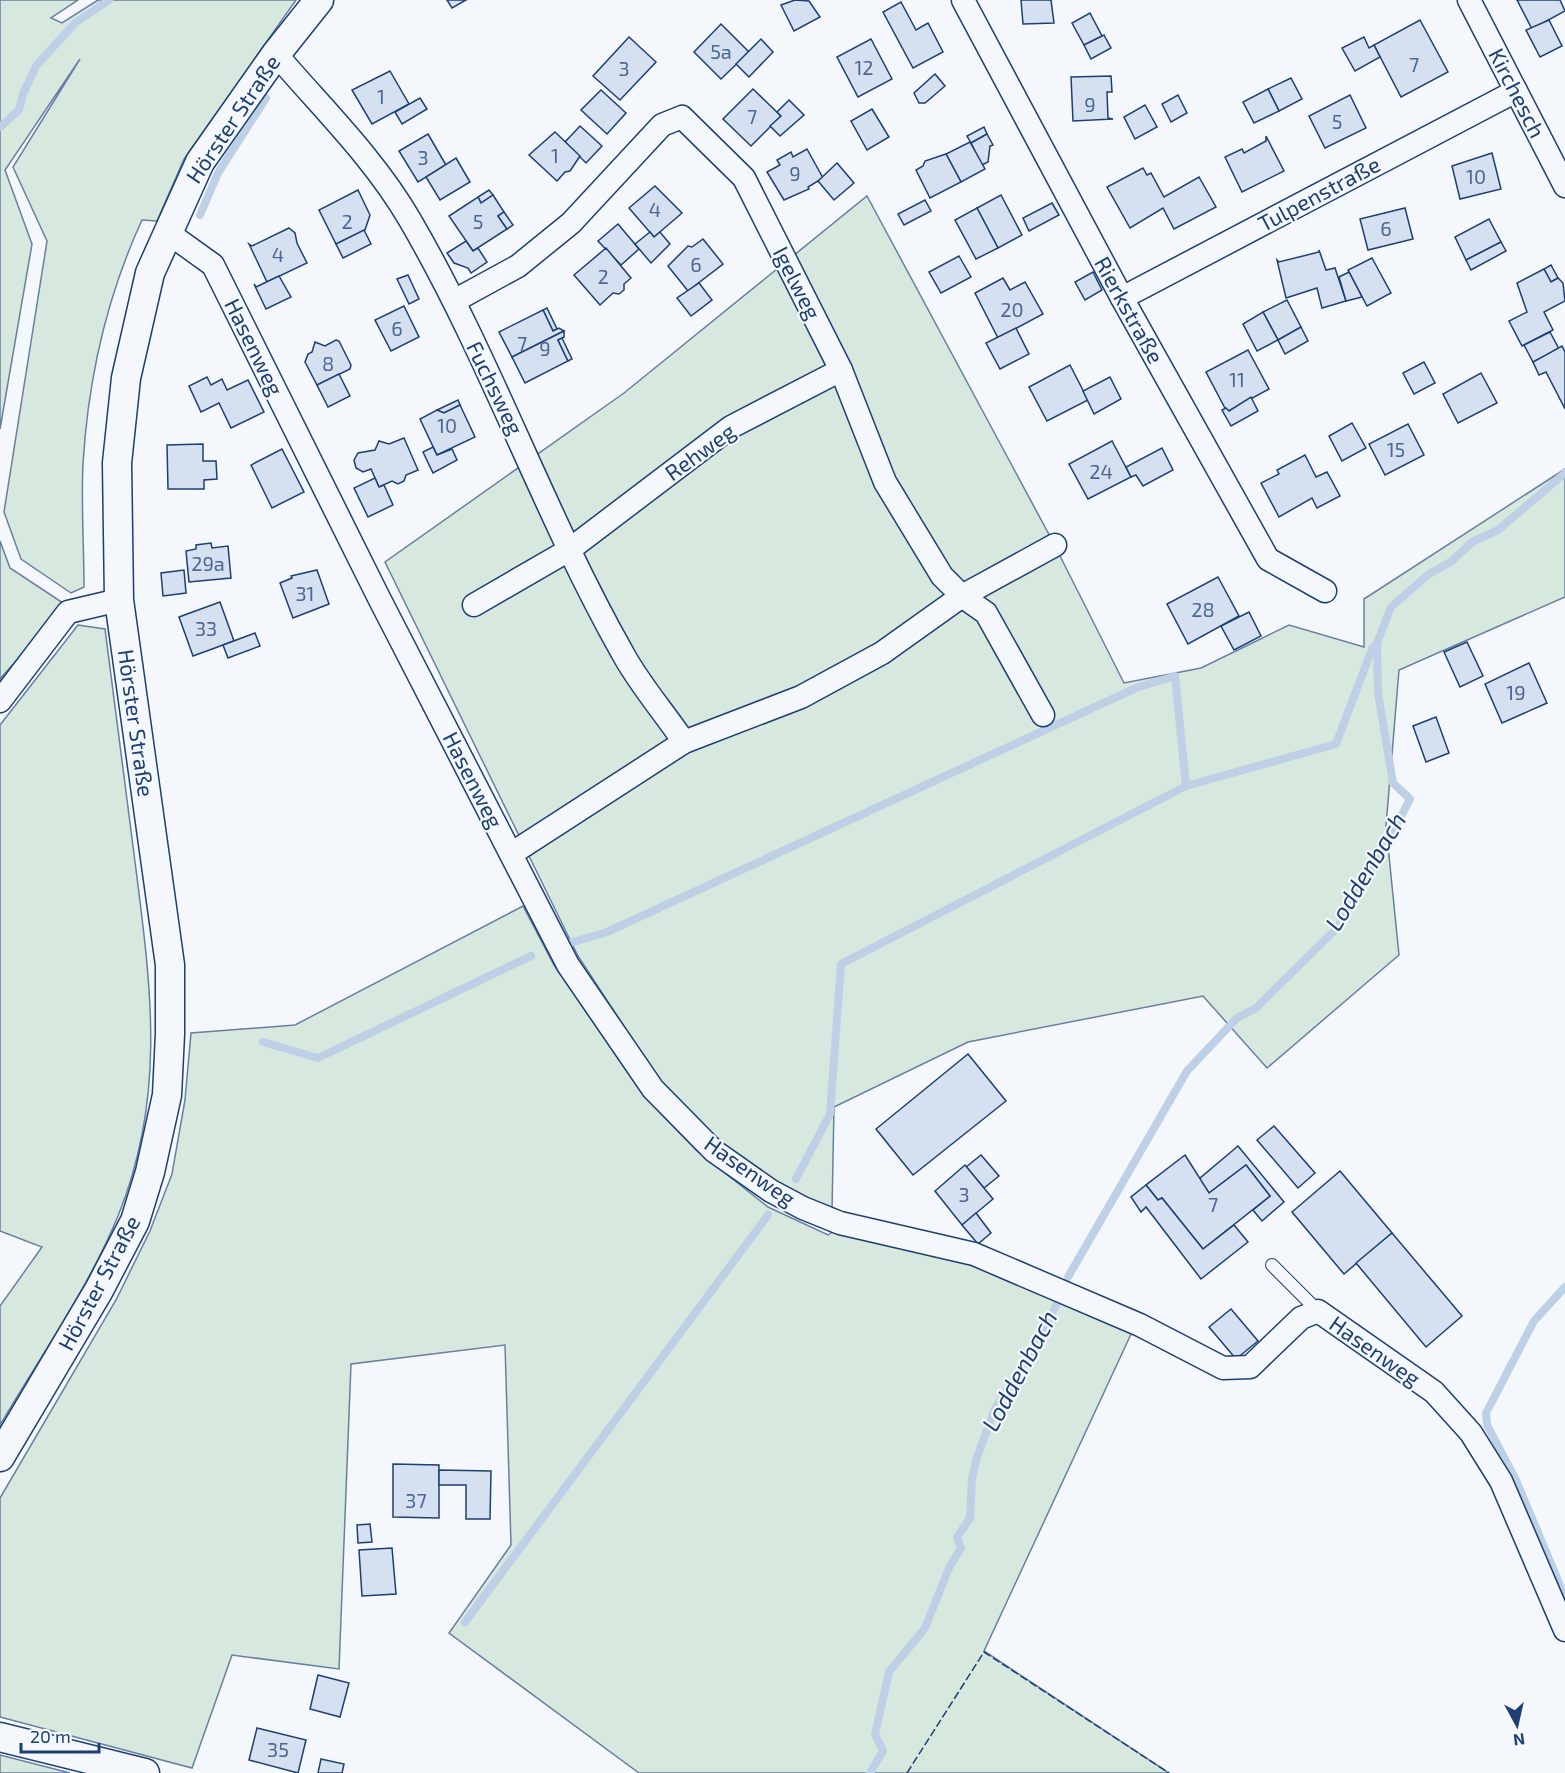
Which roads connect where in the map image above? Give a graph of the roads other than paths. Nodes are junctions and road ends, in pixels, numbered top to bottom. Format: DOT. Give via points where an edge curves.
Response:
graph roads {
  1 [pos="319,0"];
  2 [pos="963,0"];
  3 [pos="1469,0"];
  4 [pos="276,54"];
  5 [pos="1516,91"];
  6 [pos="1565,186"];
  7 [pos="167,232"];
  8 [pos="1122,298"];
  9 [pos="454,301"];
  10 [pos="841,370"];
  11 [pos="1055,545"];
  12 [pos="569,550"];
  13 [pos="1325,591"];
  14 [pos="962,596"];
  15 [pos="119,600"];
  16 [pos="474,605"];
  17 [pos="0,701"];
  18 [pos="1043,715"];
  19 [pos="684,742"];
  20 [pos="511,854"];
  21 [pos="1272,1265"];
  22 [pos="1318,1311"];
  23 [pos="0,1457"];
  24 [pos="1565,1630"];
  25 [pos="0,1737"];
  26 [pos="145,1773"];
  1 -- 4 [label="street, Hörster Straße"];
  2 -- 8 [label="street, Rierkstraße"];
  3 -- 5 [label="street, Kirchesch"];
  4 -- 7 [label="street, Hörster Straße" via="200,162"];
  4 -- 9 [label="street, Fuchsweg" via="383,177"];
  5 -- 6 [label="street, Kirchesch"];
  5 -- 8 [label="street, Tulpenstraße"];
  7 -- 15 [label="street, Hörster Straße" via="150,273 126,378 117,463"];
  7 -- 20 [label="street, Hasenweg" via="213,265"];
  8 -- 13 [label="street, Rierkstraße" via="1268,560"];
  9 -- 10 [label="street, Igelweg" via="518,266 562,230 662,125 682,117 744,178"];
  9 -- 12 [label="street, Fuchsweg"];
  10 -- 12 [label="street, Rehweg" via="731,427"];
  10 -- 14 [label="street, Igelweg" via="885,482 942,576"];
  11 -- 14 [label="street"];
  12 -- 16 [label="street, Rehweg"];
  12 -- 19 [label="street, Fuchsweg" via="623,654"];
  14 -- 18 [label="street, Igelweg" via="986,613"];
  14 -- 19 [label="street" via="882,653 801,697"];
  15 -- 17 [label="street" via="68,612"];
  15 -- 23 [label="street, Hörster Straße" via="170,965 167,1095 135,1221 99,1290"];
  19 -- 20 [label="street"];
  20 -- 22 [label="street, Hasenweg" via="568,965 653,1089 714,1151 771,1191 840,1223 974,1254 1140,1325 1223,1368 1250,1367 1301,1318"];
  21 -- 22 [label="lane"];
  22 -- 24 [label="street, Hasenweg" via="1434,1392 1471,1433 1502,1481"];
  25 -- 26 [label="street"];
}
